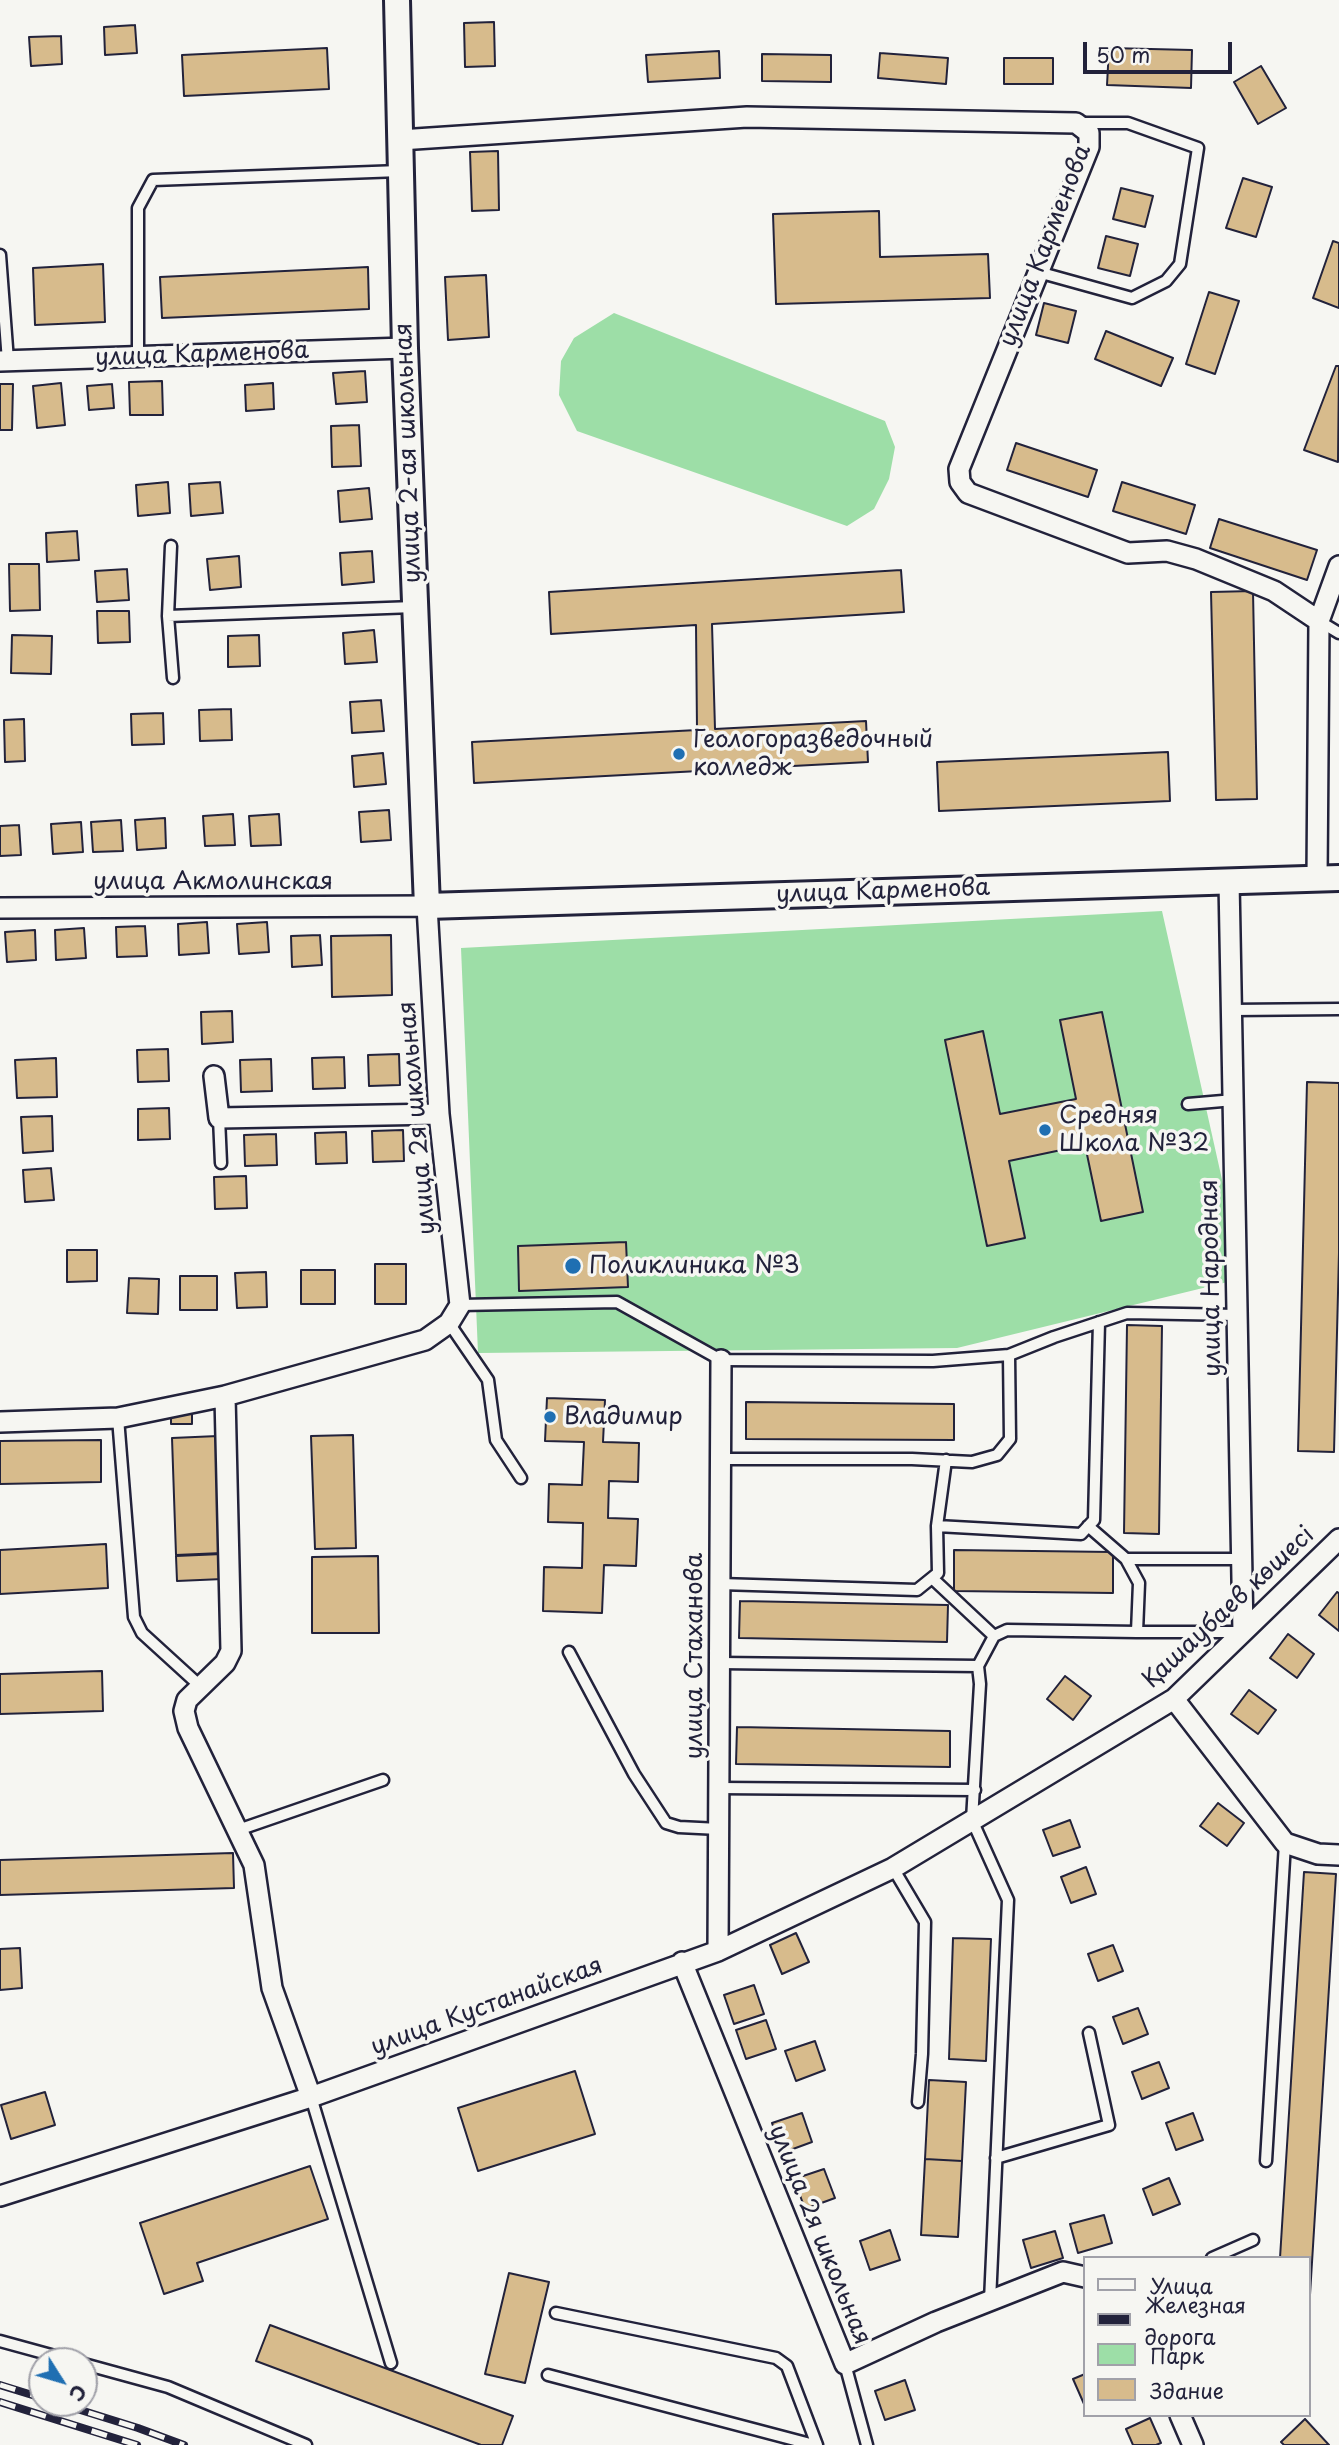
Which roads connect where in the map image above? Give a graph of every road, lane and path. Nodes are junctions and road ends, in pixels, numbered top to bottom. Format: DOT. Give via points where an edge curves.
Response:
graph roads {
  1 [pos="397,0"];
  2 [pos="1076,124"];
  3 [pos="400,140"];
  4 [pos="401,171"];
  5 [pos="0,255"];
  6 [pos="1038,272"];
  7 [pos="405,348"];
  8 [pos="138,357"];
  9 [pos="4,361"];
  10 [pos="171,546"];
  11 [pos="1339,566"];
  12 [pos="415,607"];
  13 [pos="168,616"];
  14 [pos="1320,621"];
  15 [pos="1339,632"];
  16 [pos="173,678"];
  17 [pos="1328,878"];
  18 [pos="1229,881"];
  19 [pos="427,906"];
  20 [pos="0,908"];
  21 [pos="1339,1009"];
  22 [pos="1232,1010"];
  23 [pos="214,1076"];
  24 [pos="1234,1100"];
  25 [pos="1188,1104"];
  26 [pos="439,1114"];
  27 [pos="219,1118"];
  28 [pos="221,1163"];
  29 [pos="460,1305"];
  30 [pos="1237,1315"];
  31 [pos="1099,1322"];
  32 [pos="449,1323"];
  33 [pos="1009,1355"];
  34 [pos="721,1360"];
  35 [pos="225,1396"];
  36 [pos="118,1418"];
  37 [pos="0,1422"];
  38 [pos="721,1459"];
  39 [pos="946,1460"];
  40 [pos="520,1478"];
  41 [pos="937,1526"];
  42 [pos="1088,1526"];
  43 [pos="1339,1539"];
  44 [pos="1126,1559"];
  45 [pos="1242,1559"];
  46 [pos="932,1578"];
  47 [pos="720,1584"];
  48 [pos="1136,1632"];
  49 [pos="1243,1632"];
  50 [pos="994,1636"];
  51 [pos="569,1652"];
  52 [pos="720,1663"];
  53 [pos="978,1666"];
  54 [pos="199,1685"];
  55 [pos="1174,1699"];
  56 [pos="383,1780"];
  57 [pos="719,1788"];
  58 [pos="975,1790"];
  59 [pos="972,1820"];
  60 [pos="719,1829"];
  61 [pos="238,1830"];
  62 [pos="1285,1843"];
  63 [pos="1339,1855"];
  64 [pos="893,1868"];
  65 [pos="718,1951"];
  66 [pos="682,1962"];
  67 [pos="1089,2033"];
  68 [pos="311,2097"];
  69 [pos="918,2102"];
  70 [pos="996,2158"];
  71 [pos="1266,2161"];
  72 [pos="0,2196"];
  73 [pos="1253,2241"];
  74 [pos="1217,2256"];
  75 [pos="1084,2277"];
  76 [pos="990,2301"];
  77 [pos="556,2313"];
  78 [pos="0,2341"];
  79 [pos="28,2349"];
  80 [pos="391,2363"];
  81 [pos="845,2364"];
  82 [pos="98,2368"];
  83 [pos="548,2375"];
  84 [pos="1181,2417"];
  85 [pos="306,2445"];
  86 [pos="815,2445"];
  87 [pos="867,2445"];
  88 [pos="1193,2445"];
  1 -- 3 [label="street, улица 2-ая школьная"];
  2 -- 3 [label="street, улица Карменова" via="747,117"];
  2 -- 6 [label="street, улица Карменова" via="1089,133 1089,147"];
  2 -- 6 [label="lane" via="1128,122 1198,148 1180,264 1166,281 1132,298"];
  3 -- 4 [label="street, улица 2-ая школьная"];
  4 -- 7 [label="street, улица 2-ая школьная"];
  4 -- 8 [label="lane" via="153,180 138,208"];
  5 -- 9 [label="lane"];
  6 -- 14 [label="street, улица Карменова" via="959,469 960,482 968,493 1128,553 1167,551 1196,559 1274,592"];
  7 -- 8 [label="street, улица Карменова"];
  7 -- 12 [label="street, улица 2-ая школьная"];
  8 -- 9 [label="street, улица Карменова"];
  10 -- 13 [label="lane"];
  11 -- 14 [label="street"];
  12 -- 13 [label="lane"];
  12 -- 19 [label="street, улица 2-ая школьная"];
  13 -- 16 [label="lane"];
  14 -- 15 [label="lane"];
  14 -- 17 [label="street"];
  17 -- 18 [label="street, улица Карменова"];
  18 -- 19 [label="street, улица Карменова"];
  18 -- 22 [label="street, улица Народная"];
  19 -- 20 [label="street, улица Акмолинская"];
  19 -- 26 [label="street, улица 2я школьная"];
  21 -- 22 [label="lane"];
  22 -- 24 [label="street, улица Народная"];
  23 -- 27 [label="street"];
  24 -- 25 [label="lane"];
  24 -- 30 [label="street, улица Народная"];
  26 -- 27 [label="street"];
  26 -- 29 [label="street, улица 2я школьная"];
  27 -- 28 [label="lane"];
  29 -- 32 [label="street"];
  29 -- 34 [label="lane" via="617,1302"];
  30 -- 31 [label="lane" via="1127,1313"];
  30 -- 45 [label="street, улица Народная"];
  31 -- 33 [label="lane"];
  31 -- 42 [label="lane" via="1094,1520"];
  32 -- 35 [label="street" via="425,1340"];
  32 -- 40 [label="lane" via="488,1380 496,1440"];
  33 -- 34 [label="lane" via="933,1361"];
  33 -- 39 [label="lane" via="1010,1439 997,1455 972,1462"];
  34 -- 38 [label="street, улица Стаханова"];
  35 -- 36 [label="street"];
  35 -- 54 [label="street" via="231,1651 225,1663"];
  36 -- 37 [label="street"];
  36 -- 54 [label="lane" via="134,1618 142,1633"];
  38 -- 39 [label="lane"];
  38 -- 47 [label="street, улица Стаханова"];
  39 -- 41 [label="lane"];
  41 -- 42 [label="lane" via="1081,1534"];
  41 -- 46 [label="lane" via="938,1573"];
  42 -- 44 [label="lane"];
  43 -- 49 [label="street, Қашаубаев көшесі"];
  44 -- 45 [label="lane"];
  44 -- 48 [label="lane" via="1139,1583"];
  45 -- 49 [label="street, улица Народная"];
  46 -- 47 [label="lane" via="917,1590"];
  46 -- 50 [label="lane"];
  47 -- 52 [label="street, улица Стаханова"];
  48 -- 49 [label="lane"];
  48 -- 50 [label="lane" via="1007,1630"];
  49 -- 55 [label="street, Қашаубаев көшесі"];
  50 -- 53 [label="lane"];
  51 -- 60 [label="lane" via="634,1774 666,1823"];
  52 -- 53 [label="lane"];
  52 -- 57 [label="street, улица Стаханова"];
  53 -- 58 [label="lane"];
  54 -- 61 [label="street" via="184,1711 188,1728"];
  55 -- 59 [label="street, Қашаубаев көшесі"];
  55 -- 62 [label="street"];
  56 -- 61 [label="lane"];
  57 -- 58 [label="lane"];
  57 -- 60 [label="street, улица Стаханова"];
  58 -- 59 [label="lane"];
  59 -- 64 [label="street, улица Кустанайская"];
  59 -- 70 [label="lane" via="1008,1900"];
  60 -- 65 [label="street, улица Стаханова"];
  61 -- 68 [label="street" via="254,1865 272,1988"];
  62 -- 63 [label="street" via="1318,1854"];
  62 -- 71 [label="lane"];
  64 -- 65 [label="street, улица Кустанайская"];
  64 -- 69 [label="lane" via="925,1922"];
  65 -- 66 [label="street, улица Кустанайская"];
  66 -- 68 [label="street, улица Кустанайская"];
  66 -- 81 [label="street, улица 2я школьная"];
  67 -- 70 [label="lane" via="1109,2125"];
  68 -- 72 [label="street, улица Кустанайская"];
  68 -- 80 [label="lane"];
  70 -- 76 [label="lane"];
  73 -- 74 [label="lane"];
  75 -- 76 [label="street, улица 2я школьная" via="1063,2272"];
  76 -- 81 [label="street, улица 2я школьная"];
  77 -- 86 [label="lane" via="776,2358 787,2366"];
  78 -- 79 [label="lane"];
  81 -- 87 [label="lane"];
  82 -- 85 [label="lane" via="167,2387"];
  83 -- 86 [label="lane"];
  84 -- 88 [label="street"];
}
